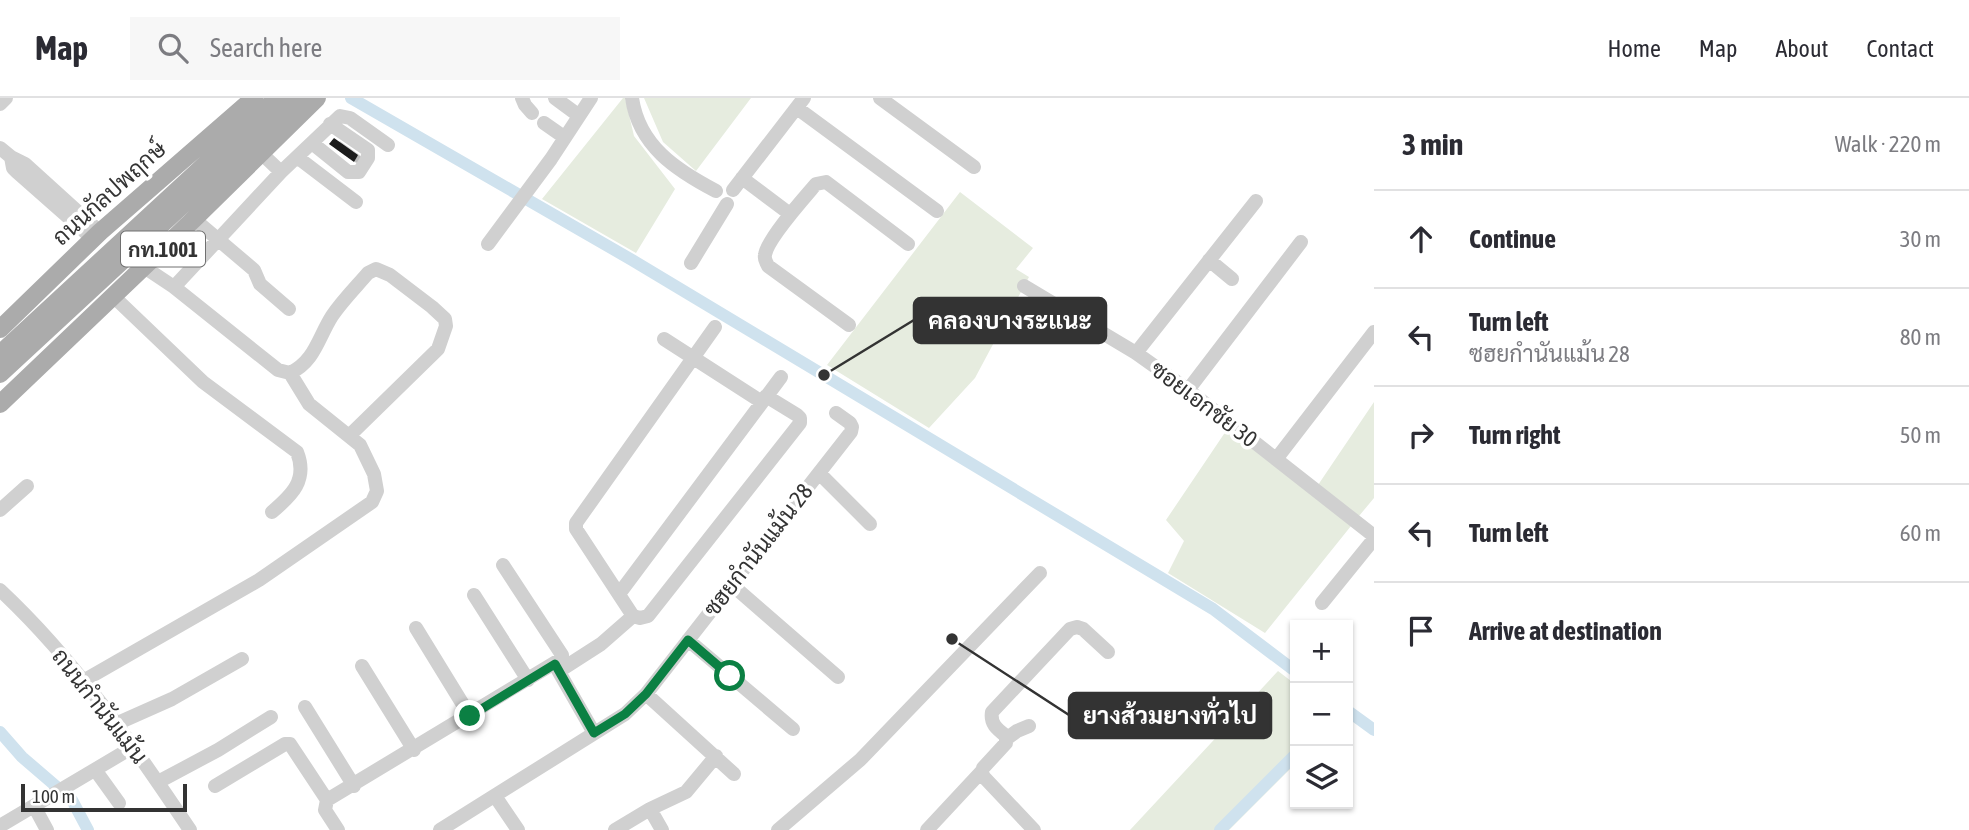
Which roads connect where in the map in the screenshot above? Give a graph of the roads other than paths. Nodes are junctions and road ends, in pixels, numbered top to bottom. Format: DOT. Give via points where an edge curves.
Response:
graph roads {
  1 [pos="6,98"];
  2 [pos="254,98"];
  3 [pos="277,98"];
  4 [pos="298,98"];
  5 [pos="317,98"];
  6 [pos="522,98"];
  7 [pos="555,98"];
  8 [pos="591,98"];
  9 [pos="632,98"];
  10 [pos="880,98"];
  11 [pos="800,103"];
  12 [pos="0,104"];
  13 [pos="533,113"];
  14 [pos="578,115"];
  15 [pos="544,123"];
  16 [pos="330,124"];
  17 [pos="564,137"];
  18 [pos="312,143"];
  19 [pos="388,145"];
  20 [pos="5,152"];
  21 [pos="261,153"];
  22 [pos="297,157"];
  23 [pos="974,167"];
  24 [pos="281,172"];
  25 [pos="738,184"];
  26 [pos="716,191"];
  27 [pos="1256,201"];
  28 [pos="356,202"];
  29 [pos="727,204"];
  30 [pos="936,211"];
  31 [pos="790,214"];
  32 [pos="194,219"];
  33 [pos="97,235"];
  34 [pos="219,240"];
  35 [pos="1301,242"];
  36 [pos="488,244"];
  37 [pos="908,244"];
  38 [pos="119,255"];
  39 [pos="1209,260"];
  40 [pos="691,263"];
  41 [pos="144,267"];
  42 [pos="1232,279"];
  43 [pos="1024,286"];
  44 [pos="174,287"];
  45 [pos="113,296"];
  46 [pos="289,309"];
  47 [pos="849,325"];
  48 [pos="715,327"];
  49 [pos="0,329"];
  50 [pos="1374,332"];
  51 [pos="664,339"];
  52 [pos="1136,353"];
  53 [pos="0,354"];
  54 [pos="693,359"];
  55 [pos="290,373"];
  56 [pos="0,374"];
  57 [pos="781,377"];
  58 [pos="1188,390"];
  59 [pos="764,399"];
  60 [pos="2,401"];
  61 [pos="836,413"];
  62 [pos="350,435"];
  63 [pos="1277,458"];
  64 [pos="819,473"];
  65 [pos="27,486"];
  66 [pos="0,510"];
  67 [pos="272,512"];
  68 [pos="870,524"];
  69 [pos="1374,538"];
  70 [pos="503,565"];
  71 [pos="1040,573"];
  72 [pos="731,583"];
  73 [pos="0,590"];
  74 [pos="619,594"];
  75 [pos="474,595"];
  76 [pos="1322,603"];
  77 [pos="633,616"];
  78 [pos="416,628"];
  79 [pos="688,640"];
  80 [pos="1108,652"];
  81 [pos="242,659"];
  82 [pos="362,666"];
  83 [pos="557,668"];
  84 [pos="838,677"];
  85 [pos="528,680"];
  86 [pos="83,681"];
  87 [pos="646,694"];
  88 [pos="305,707"];
  89 [pos="470,716"];
  90 [pos="271,717"];
  91 [pos="118,723"];
  92 [pos="1029,726"];
  93 [pos="793,729"];
  94 [pos="594,733"];
  95 [pos="1006,739"];
  96 [pos="133,747"];
  97 [pos="414,750"];
  98 [pos="716,756"];
  99 [pos="96,771"];
  100 [pos="982,771"];
  101 [pos="734,774"];
  102 [pos="158,782"];
  103 [pos="215,786"];
  104 [pos="354,786"];
  105 [pos="495,796"];
  106 [pos="327,800"];
  107 [pos="119,803"];
  108 [pos="34,806"];
  109 [pos="650,809"];
  110 [pos="0,826"];
  111 [pos="47,830"];
  112 [pos="190,830"];
  113 [pos="338,830"];
  114 [pos="440,830"];
  115 [pos="518,830"];
  116 [pos="615,830"];
  117 [pos="662,830"];
  118 [pos="778,830"];
  119 [pos="927,830"];
  120 [pos="1034,830"];
  1 -- 12 [label="street"];
  2 -- 33 [label="main road, ถนนกัลปพฤกษ์ / กท.1001"];
  3 -- 38 [label="main road, ถนนกัลปพฤกษ์ / กท.1001"];
  4 -- 38 [label="main road, ถนนกัลปพฤกษ์ / กท.1001"];
  5 -- 21 [label="main road, กท.1001"];
  6 -- 13 [label="street"];
  7 -- 14 [label="street"];
  8 -- 14 [label="street"];
  9 -- 26 [label="street" via="639,125 654,148 679,170"];
  10 -- 23 [label="street"];
  11 -- 25 [label="street"];
  11 -- 30 [label="street"];
  14 -- 17 [label="street"];
  15 -- 17 [label="street"];
  16 -- 18 [label="street"];
  16 -- 18 [label="street" via="368,150 359,172 348,172"];
  16 -- 19 [label="street" via="340,116 350,118"];
  17 -- 36 [label="street"];
  18 -- 22 [label="street"];
  20 -- 33 [label="street" via="17,172"];
  21 -- 24 [label="street"];
  21 -- 32 [label="main road, กท.1001"];
  22 -- 24 [label="street"];
  22 -- 28 [label="street"];
  24 -- 34 [label="street"];
  25 -- 26 [label="street"];
  25 -- 29 [label="street" via="734,199"];
  25 -- 31 [label="street"];
  26 -- 29 [label="street" via="719,202"];
  27 -- 39 [label="street"];
  29 -- 40 [label="street"];
  31 -- 37 [label="street" via="816,184 826,182"];
  31 -- 47 [label="street" via="766,251 768,266"];
  32 -- 34 [label="street"];
  32 -- 41 [label="main road, กท.1001"];
  33 -- 49 [label="main road, ถนนกัลปพฤกษ์ / กท.1001"];
  34 -- 44 [label="street"];
  34 -- 46 [label="street"];
  35 -- 58 [label="street"];
  38 -- 53 [label="main road, ถนนกัลปพฤกษ์ / กท.1001"];
  38 -- 56 [label="main road, ถนนกัลปพฤกษ์ / กท.1001"];
  39 -- 42 [label="street"];
  39 -- 52 [label="street"];
  41 -- 44 [label="street"];
  41 -- 45 [label="main road, กท.1001"];
  43 -- 52 [label="street, ซอยเอกชัย 30"];
  44 -- 55 [label="street" via="278,370"];
  45 -- 60 [label="main road, กท.1001"];
  45 -- 67 [label="street" via="203,382 297,452 301,477 294,493"];
  48 -- 54 [label="street"];
  50 -- 63 [label="street"];
  51 -- 54 [label="street"];
  52 -- 58 [label="street, ซอยเอกชัย 30"];
  54 -- 59 [label="street"];
  54 -- 74 [label="street" via="576,523"];
  55 -- 62 [label="street" via="309,404"];
  55 -- 62 [label="street" via="303,367 332,316 376,269 445,319 438,349"];
  57 -- 59 [label="street"];
  58 -- 63 [label="street, ซอยเอกชัย 30"];
  59 -- 74 [label="street"];
  59 -- 77 [label="street" via="797,415 800,423 648,616"];
  61 -- 64 [label="street, ซฮยกำนันแม้น 28" via="850,423 851,432"];
  62 -- 86 [label="street" via="374,474 377,491 372,502 258,580"];
  63 -- 69 [label="street, ซอยเอกชัย 30"];
  64 -- 68 [label="street"];
  64 -- 72 [label="street, ซฮยกำนันแม้น 28"];
  65 -- 66 [label="street"];
  69 -- 76 [label="street"];
  70 -- 83 [label="street" via="562,656"];
  71 -- 118 [label="street" via="860,760"];
  72 -- 79 [label="street, ซฮยกำนันแม้น 28"];
  72 -- 84 [label="street"];
  73 -- 86 [label="street, ถนนกำนันแม้น"];
  74 -- 77 [label="street"];
  75 -- 85 [label="street"];
  77 -- 83 [label="street" via="601,644"];
  78 -- 89 [label="street"];
  79 -- 87 [label="street, ซฮยกำนันแม้น 28"];
  79 -- 93 [label="street"];
  80 -- 95 [label="street" via="1083,629 1070,629 992,712 994,726"];
  81 -- 91 [label="street"];
  82 -- 97 [label="street"];
  83 -- 85 [label="street"];
  83 -- 94 [label="street"];
  85 -- 89 [label="street"];
  86 -- 91 [label="street, ถนนกำนันแม้น"];
  87 -- 94 [label="street, ซฮยกำนันแม้น 28"];
  87 -- 98 [label="street"];
  88 -- 104 [label="street"];
  89 -- 97 [label="street"];
  90 -- 102 [label="street"];
  91 -- 96 [label="street, ถนนกำนันแม้น"];
  92 -- 95 [label="street"];
  94 -- 105 [label="street, ซฮยกำนันแม้น 28"];
  95 -- 100 [label="street"];
  96 -- 99 [label="street"];
  96 -- 102 [label="street, ถนนกำนันแม้น"];
  97 -- 104 [label="street"];
  98 -- 101 [label="street"];
  98 -- 109 [label="street" via="686,792"];
  99 -- 107 [label="street"];
  99 -- 108 [label="street"];
  100 -- 119 [label="street"];
  100 -- 120 [label="street"];
  102 -- 112 [label="street, ถนนกำนันแม้น"];
  103 -- 106 [label="street" via="290,744"];
  104 -- 106 [label="street"];
  105 -- 114 [label="street, ซฮยกำนันแม้น 28"];
  105 -- 115 [label="street"];
  106 -- 113 [label="street" via="325,810"];
  108 -- 110 [label="street"];
  108 -- 111 [label="street"];
  109 -- 116 [label="street"];
  109 -- 117 [label="street"];
}
